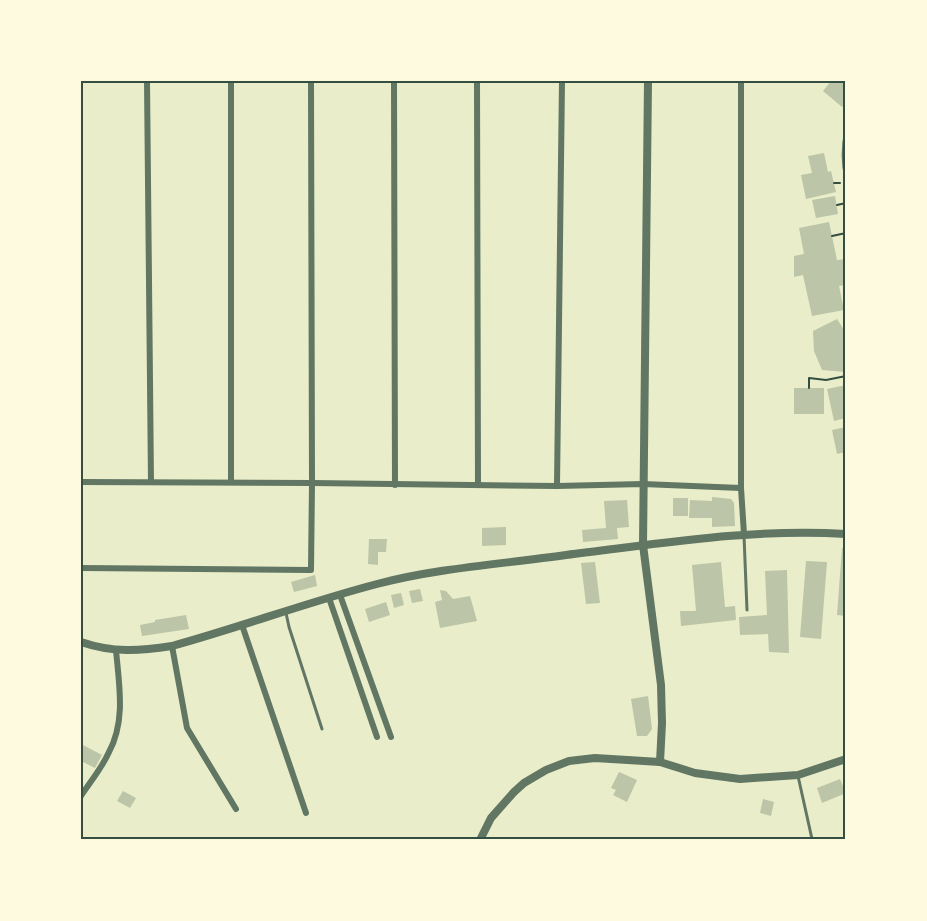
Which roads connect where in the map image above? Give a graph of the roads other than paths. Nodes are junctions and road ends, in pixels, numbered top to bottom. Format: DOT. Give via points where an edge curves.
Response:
graph roads {
  1 [pos="147,81"];
  2 [pos="231,81"];
  3 [pos="311,81"];
  4 [pos="394,81"];
  5 [pos="477,81"];
  6 [pos="562,81"];
  7 [pos="648,81"];
  8 [pos="741,81"];
  9 [pos="846,130"];
  10 [pos="846,179"];
  11 [pos="81,482"];
  12 [pos="151,482"];
  13 [pos="231,482"];
  14 [pos="312,483"];
  15 [pos="395,484"];
  16 [pos="643,484"];
  17 [pos="478,485"];
  18 [pos="556,486"];
  19 [pos="741,488"];
  20 [pos="744,534"];
  21 [pos="846,534"];
  22 [pos="644,545"];
  23 [pos="81,568"];
  24 [pos="341,599"];
  25 [pos="331,602"];
  26 [pos="747,610"];
  27 [pos="285,611"];
  28 [pos="242,625"];
  29 [pos="81,642"];
  30 [pos="172,646"];
  31 [pos="116,650"];
  32 [pos="322,729"];
  33 [pos="391,736"];
  34 [pos="377,737"];
  35 [pos="846,759"];
  36 [pos="660,762"];
  37 [pos="798,775"];
  38 [pos="81,796"];
  39 [pos="236,809"];
  40 [pos="306,813"];
  41 [pos="480,840"];
  42 [pos="833,840"];
  1 -- 12 [label="street"];
  2 -- 13 [label="street"];
  3 -- 14 [label="street"];
  4 -- 15 [label="street"];
  5 -- 17 [label="street"];
  6 -- 18 [label="street"];
  7 -- 16 [label="street"];
  8 -- 19 [label="street"];
  9 -- 10 [label="lane" via="842,145"];
  11 -- 12 [label="street"];
  12 -- 13 [label="street"];
  13 -- 14 [label="street"];
  14 -- 15 [label="street"];
  14 -- 23 [label="street" via="311,570"];
  15 -- 17 [label="street"];
  16 -- 18 [label="street"];
  16 -- 19 [label="street"];
  16 -- 22 [label="street"];
  17 -- 18 [label="street"];
  19 -- 20 [label="street"];
  20 -- 21 [label="street"];
  20 -- 22 [label="street"];
  20 -- 26 [label="lane"];
  22 -- 24 [label="street" via="438,572 378,584"];
  22 -- 36 [label="street" via="661,685"];
  24 -- 25 [label="street"];
  24 -- 33 [label="street"];
  25 -- 27 [label="street"];
  25 -- 34 [label="street"];
  27 -- 28 [label="street"];
  27 -- 32 [label="lane"];
  28 -- 30 [label="street"];
  28 -- 40 [label="street"];
  29 -- 31 [label="street"];
  30 -- 31 [label="street"];
  30 -- 39 [label="street" via="186,728"];
  31 -- 38 [label="street" via="118,729 109,754"];
  35 -- 37 [label="street"];
  36 -- 37 [label="street" via="695,773 740,779"];
  36 -- 41 [label="street" via="582,758 546,770 504,802"];
  37 -- 42 [label="lane" via="812,839"];
}
